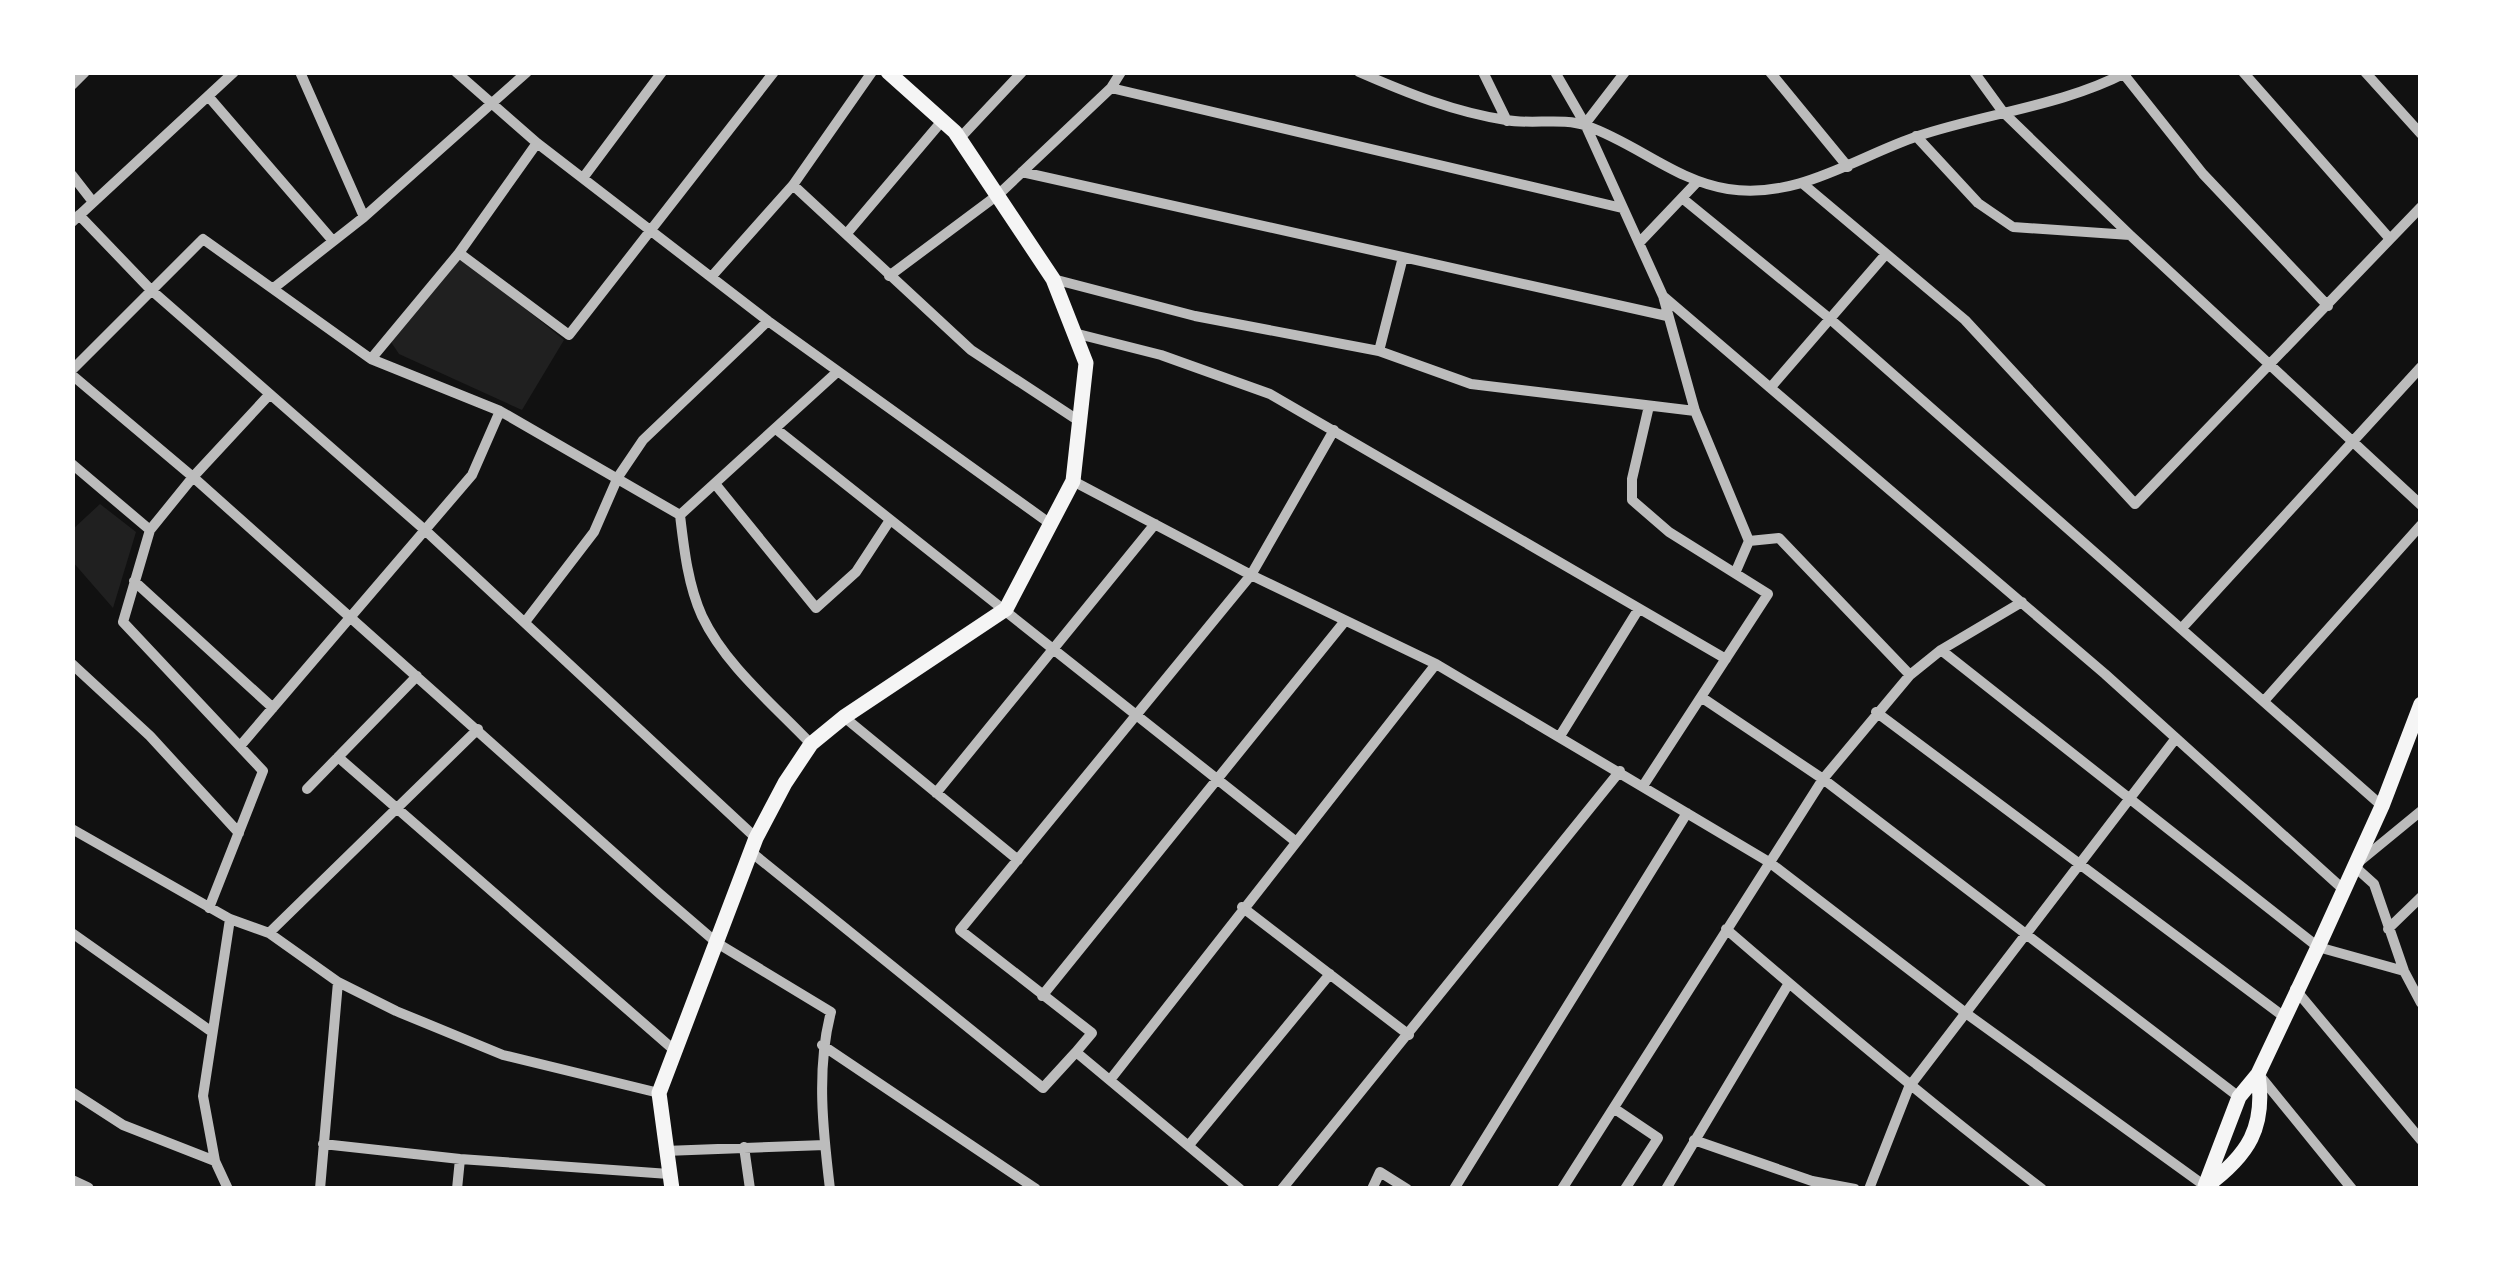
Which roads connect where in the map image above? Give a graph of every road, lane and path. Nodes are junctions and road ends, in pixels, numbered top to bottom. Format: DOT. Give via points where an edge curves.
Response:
graph roads {
  1 [pos="234,72"];
  2 [pos="300,72"];
  3 [pos="456,72"];
  4 [pos="527,72"];
  5 [pos="662,72"];
  6 [pos="774,72"];
  7 [pos="872,72"];
  8 [pos="888,72"];
  9 [pos="1022,72"];
  10 [pos="1120,72"];
  11 [pos="1359,72"];
  12 [pos="1483,72"];
  13 [pos="1556,72"];
  14 [pos="1624,72"];
  15 [pos="1770,72"];
  16 [pos="1974,72"];
  17 [pos="2243,72"];
  18 [pos="2124,73"];
  19 [pos="2373,75"];
  20 [pos="1111,88"];
  21 [pos="208,96"];
  22 [pos="493,106"];
  23 [pos="2003,112"];
  24 [pos="942,121"];
  25 [pos="1507,121"];
  26 [pos="1585,124"];
  27 [pos="2421,134"];
  28 [pos="1916,136"];
  29 [pos="960,138"];
  30 [pos="537,143"];
  31 [pos="1848,167"];
  32 [pos="1022,172"];
  33 [pos="72,175"];
  34 [pos="583,178"];
  35 [pos="1697,182"];
  36 [pos="1802,183"];
  37 [pos="793,185"];
  38 [pos="999,194"];
  39 [pos="1682,197"];
  40 [pos="92,202"];
  41 [pos="2421,207"];
  42 [pos="1622,208"];
  43 [pos="364,217"];
  44 [pos="76,218"];
  45 [pos="652,231"];
  46 [pos="848,232"];
  47 [pos="2130,235"];
  48 [pos="2390,238"];
  49 [pos="333,241"];
  50 [pos="1639,243"];
  51 [pos="459,253"];
  52 [pos="1886,254"];
  53 [pos="1403,257"];
  54 [pos="713,275"];
  55 [pos="889,276"];
  56 [pos="1053,279"];
  57 [pos="275,287"];
  58 [pos="150,289"];
  59 [pos="1663,296"];
  60 [pos="2328,305"];
  61 [pos="1667,316"];
  62 [pos="1829,318"];
  63 [pos="768,321"];
  64 [pos="1074,333"];
  65 [pos="1379,351"];
  66 [pos="371,359"];
  67 [pos="2272,365"];
  68 [pos="2421,367"];
  69 [pos="72,373"];
  70 [pos="836,373"];
  71 [pos="1771,387"];
  72 [pos="269,395"];
  73 [pos="1649,406"];
  74 [pos="500,411"];
  75 [pos="1695,411"];
  76 [pos="1079,421"];
  77 [pos="776,429"];
  78 [pos="1334,430"];
  79 [pos="2351,442"];
  80 [pos="72,464"];
  81 [pos="193,476"];
  82 [pos="618,477"];
  83 [pos="1073,481"];
  84 [pos="716,485"];
  85 [pos="2421,505"];
  86 [pos="680,515"];
  87 [pos="890,520"];
  88 [pos="1155,524"];
  89 [pos="1052,525"];
  90 [pos="2421,525"];
  91 [pos="150,530"];
  92 [pos="426,531"];
  93 [pos="1749,542"];
  94 [pos="1736,571"];
  95 [pos="1251,575"];
  96 [pos="134,581"];
  97 [pos="2022,602"];
  98 [pos="1006,609"];
  99 [pos="1638,610"];
  100 [pos="351,619"];
  101 [pos="1345,620"];
  102 [pos="525,622"];
  103 [pos="2182,628"];
  104 [pos="1054,647"];
  105 [pos="1941,650"];
  106 [pos="1726,659"];
  107 [pos="72,664"];
  108 [pos="1436,664"];
  109 [pos="1910,675"];
  110 [pos="417,676"];
  111 [pos="1701,697"];
  112 [pos="2264,701"];
  113 [pos="2421,704"];
  114 [pos="273,708"];
  115 [pos="1876,712"];
  116 [pos="1138,716"];
  117 [pos="844,717"];
  118 [pos="478,729"];
  119 [pos="1560,736"];
  120 [pos="2176,738"];
  121 [pos="811,744"];
  122 [pos="242,745"];
  123 [pos="338,757"];
  124 [pos="1619,771"];
  125 [pos="1823,779"];
  126 [pos="1217,780"];
  127 [pos="1643,786"];
  128 [pos="307,789"];
  129 [pos="936,794"];
  130 [pos="2129,801"];
  131 [pos="2382,806"];
  132 [pos="395,810"];
  133 [pos="2421,811"];
  134 [pos="1687,813"];
  135 [pos="72,829"];
  136 [pos="239,833"];
  137 [pos="1295,841"];
  138 [pos="754,845"];
  139 [pos="1018,860"];
  140 [pos="1769,862"];
  141 [pos="2081,866"];
  142 [pos="2354,866"];
  143 [pos="2344,890"];
  144 [pos="2421,896"];
  145 [pos="1242,907"];
  146 [pos="209,908"];
  147 [pos="230,919"];
  148 [pos="1726,929"];
  149 [pos="2388,929"];
  150 [pos="72,933"];
  151 [pos="2030,933"];
  152 [pos="269,934"];
  153 [pos="718,943"];
  154 [pos="2318,946"];
  155 [pos="2404,971"];
  156 [pos="1330,974"];
  157 [pos="338,982"];
  158 [pos="1789,983"];
  159 [pos="2295,989"];
  160 [pos="1042,996"];
  161 [pos="2420,1001"];
  162 [pos="1967,1014"];
  163 [pos="2283,1016"];
  164 [pos="212,1032"];
  165 [pos="1409,1035"];
  166 [pos="822,1045"];
  167 [pos="674,1050"];
  168 [pos="1076,1052"];
  169 [pos="2258,1074"];
  170 [pos="1110,1079"];
  171 [pos="1909,1087"];
  172 [pos="72,1092"];
  173 [pos="659,1093"];
  174 [pos="2239,1096"];
  175 [pos="1615,1109"];
  176 [pos="1694,1140"];
  177 [pos="2421,1140"];
  178 [pos="322,1144"];
  179 [pos="824,1145"];
  180 [pos="1189,1145"];
  181 [pos="744,1147"];
  182 [pos="665,1151"];
  183 [pos="460,1159"];
  184 [pos="215,1161"];
  185 [pos="72,1182"];
  186 [pos="671,1182"];
  187 [pos="2347,1184"];
  188 [pos="1811,1185"];
  189 [pos="2204,1187"];
  190 [pos="87,1189"];
  191 [pos="228,1189"];
  192 [pos="320,1189"];
  193 [pos="457,1189"];
  194 [pos="750,1189"];
  195 [pos="830,1189"];
  196 [pos="1035,1189"];
  197 [pos="1240,1189"];
  198 [pos="1282,1189"];
  199 [pos="1372,1189"];
  200 [pos="1407,1189"];
  201 [pos="1454,1189"];
  202 [pos="1562,1189"];
  203 [pos="1625,1189"];
  204 [pos="1666,1189"];
  205 [pos="1855,1189"];
  206 [pos="1869,1189"];
  207 [pos="2042,1189"];
  208 [pos="2332,1189"];
  1 -- 21 [label="street"];
  2 -- 43 [label="street"];
  3 -- 22 [label="street"];
  4 -- 22 [label="street"];
  5 -- 34 [label="street"];
  6 -- 45 [label="street"];
  7 -- 37 [label="street"];
  8 -- 24 [label="main road"];
  9 -- 29 [label="street"];
  10 -- 20 [label="street"];
  11 -- 25 [label="street"];
  12 -- 25 [label="street"];
  13 -- 26 [label="street"];
  14 -- 26 [label="street"];
  15 -- 31 [label="street"];
  16 -- 23 [label="street"];
  17 -- 48 [label="street"];
  18 -- 23 [label="street"];
  18 -- 60 [label="street" via="2203,174"];
  19 -- 27 [label="street"];
  20 -- 32 [label="street"];
  20 -- 42 [label="street"];
  21 -- 40 [label="street"];
  21 -- 49 [label="street"];
  22 -- 30 [label="street"];
  22 -- 43 [label="street"];
  23 -- 28 [label="street"];
  23 -- 47 [label="street"];
  24 -- 29 [label="main road"];
  24 -- 46 [label="street"];
  25 -- 26 [label="street"];
  26 -- 35 [label="street"];
  26 -- 42 [label="street"];
  28 -- 31 [label="street"];
  28 -- 47 [label="street" via="1978,203 2013,227"];
  29 -- 38 [label="main road"];
  30 -- 34 [label="street"];
  30 -- 51 [label="street"];
  31 -- 36 [label="street"];
  32 -- 38 [label="street"];
  32 -- 53 [label="street"];
  33 -- 40 [label="street"];
  34 -- 45 [label="street"];
  35 -- 36 [label="street" via="1767,191"];
  35 -- 39 [label="street"];
  36 -- 52 [label="street"];
  37 -- 46 [label="street"];
  37 -- 54 [label="street"];
  38 -- 55 [label="street"];
  38 -- 56 [label="main road"];
  39 -- 50 [label="street"];
  39 -- 62 [label="street"];
  40 -- 44 [label="street"];
  41 -- 48 [label="street"];
  42 -- 50 [label="street"];
  43 -- 49 [label="street"];
  44 -- 58 [label="street"];
  45 -- 51 [label="street" via="569,335"];
  45 -- 54 [label="street"];
  46 -- 55 [label="street"];
  47 -- 67 [label="street"];
  48 -- 60 [label="street"];
  49 -- 57 [label="street"];
  50 -- 59 [label="street"];
  51 -- 66 [label="street"];
  52 -- 62 [label="street"];
  52 -- 67 [label="street" via="1965,320 2135,504"];
  53 -- 61 [label="street"];
  53 -- 65 [label="street"];
  54 -- 63 [label="street"];
  55 -- 76 [label="street" via="970,350"];
  56 -- 64 [label="main road"];
  56 -- 65 [label="street"];
  57 -- 58 [label="street" via="203,238"];
  57 -- 66 [label="street"];
  58 -- 69 [label="street"];
  58 -- 72 [label="street"];
  59 -- 61 [label="street"];
  59 -- 71 [label="street"];
  60 -- 67 [label="street"];
  61 -- 75 [label="street"];
  62 -- 71 [label="street"];
  62 -- 103 [label="street"];
  63 -- 70 [label="street"];
  63 -- 82 [label="street" via="643,440"];
  64 -- 76 [label="main road" via="1086,363"];
  64 -- 78 [label="street" via="1270,394"];
  65 -- 73 [label="street" via="1471,384"];
  66 -- 74 [label="street"];
  67 -- 79 [label="street"];
  68 -- 79 [label="street"];
  69 -- 81 [label="street"];
  70 -- 77 [label="street"];
  70 -- 89 [label="street"];
  71 -- 97 [label="street"];
  72 -- 81 [label="street"];
  72 -- 92 [label="street"];
  73 -- 75 [label="street"];
  73 -- 94 [label="street" via="1632,500"];
  74 -- 82 [label="street"];
  74 -- 92 [label="street" via="472,475"];
  75 -- 93 [label="street"];
  76 -- 83 [label="main road"];
  77 -- 84 [label="street"];
  77 -- 87 [label="street"];
  78 -- 95 [label="street"];
  78 -- 99 [label="street"];
  79 -- 85 [label="street"];
  79 -- 103 [label="street"];
  80 -- 91 [label="street"];
  81 -- 91 [label="street"];
  81 -- 100 [label="street"];
  82 -- 86 [label="street"];
  82 -- 102 [label="street" via="594,532"];
  83 -- 88 [label="street"];
  83 -- 89 [label="main road"];
  84 -- 86 [label="street"];
  84 -- 87 [label="street" via="816,608 856,572"];
  86 -- 121 [label="street" via="703,617"];
  87 -- 98 [label="street"];
  88 -- 95 [label="street"];
  88 -- 104 [label="street"];
  89 -- 98 [label="main road"];
  90 -- 112 [label="street"];
  91 -- 96 [label="street"];
  92 -- 100 [label="street"];
  92 -- 102 [label="street"];
  93 -- 94 [label="street"];
  93 -- 109 [label="street" via="1779,538"];
  94 -- 106 [label="street" via="1768,594"];
  95 -- 101 [label="street"];
  95 -- 116 [label="street"];
  96 -- 114 [label="street"];
  96 -- 122 [label="street" via="123,622"];
  97 -- 105 [label="street"];
  97 -- 120 [label="street"];
  98 -- 104 [label="street"];
  98 -- 117 [label="main road"];
  99 -- 106 [label="street"];
  99 -- 119 [label="street"];
  100 -- 110 [label="street"];
  100 -- 114 [label="street"];
  101 -- 108 [label="street"];
  101 -- 126 [label="street"];
  102 -- 138 [label="street"];
  103 -- 112 [label="street"];
  104 -- 116 [label="street"];
  104 -- 129 [label="street"];
  105 -- 109 [label="street"];
  105 -- 130 [label="street"];
  106 -- 111 [label="street"];
  107 -- 136 [label="street"];
  108 -- 119 [label="street"];
  108 -- 137 [label="street"];
  109 -- 115 [label="street"];
  110 -- 118 [label="street"];
  110 -- 123 [label="street"];
  111 -- 125 [label="street"];
  111 -- 127 [label="street"];
  112 -- 131 [label="street"];
  113 -- 131 [label="main road"];
  114 -- 122 [label="street"];
  115 -- 125 [label="street"];
  115 -- 141 [label="street"];
  116 -- 126 [label="street"];
  116 -- 139 [label="street"];
  117 -- 121 [label="main road"];
  117 -- 129 [label="street"];
  118 -- 132 [label="street"];
  118 -- 153 [label="street"];
  119 -- 124 [label="street"];
  120 -- 130 [label="street"];
  120 -- 143 [label="street"];
  121 -- 138 [label="main road"];
  122 -- 136 [label="street" via="263,770"];
  123 -- 128 [label="street"];
  123 -- 132 [label="street"];
  124 -- 127 [label="street"];
  124 -- 165 [label="street"];
  125 -- 140 [label="street"];
  125 -- 151 [label="street"];
  126 -- 137 [label="street"];
  126 -- 160 [label="street"];
  127 -- 134 [label="street"];
  129 -- 139 [label="street"];
  130 -- 141 [label="street"];
  130 -- 154 [label="street"];
  131 -- 142 [label="main road"];
  132 -- 152 [label="street"];
  132 -- 167 [label="street"];
  133 -- 142 [label="street"];
  134 -- 140 [label="street"];
  134 -- 201 [label="street"];
  135 -- 146 [label="street"];
  136 -- 146 [label="street"];
  137 -- 145 [label="street"];
  138 -- 153 [label="main road"];
  138 -- 168 [label="street" via="1043,1088"];
  139 -- 160 [label="street" via="960,930"];
  140 -- 148 [label="street"];
  140 -- 162 [label="street"];
  141 -- 151 [label="street"];
  141 -- 163 [label="street"];
  142 -- 143 [label="main road"];
  142 -- 149 [label="street" via="2374,884"];
  143 -- 154 [label="main road"];
  144 -- 149 [label="street"];
  145 -- 156 [label="street"];
  145 -- 170 [label="street"];
  146 -- 147 [label="street"];
  147 -- 152 [label="street"];
  147 -- 164 [label="street"];
  148 -- 158 [label="street"];
  148 -- 175 [label="street"];
  149 -- 155 [label="street"];
  150 -- 164 [label="street"];
  151 -- 162 [label="street"];
  151 -- 174 [label="street"];
  152 -- 157 [label="street"];
  153 -- 166 [label="street" via="831,1012"];
  153 -- 167 [label="main road"];
  154 -- 155 [label="street"];
  154 -- 159 [label="main road"];
  155 -- 161 [label="street"];
  156 -- 165 [label="street"];
  156 -- 180 [label="street"];
  157 -- 173 [label="street" via="502,1054"];
  157 -- 178 [label="street"];
  158 -- 171 [label="street"];
  158 -- 176 [label="street"];
  159 -- 163 [label="main road"];
  159 -- 177 [label="street"];
  160 -- 168 [label="street" via="1092,1034"];
  162 -- 171 [label="street"];
  162 -- 189 [label="street"];
  163 -- 169 [label="main road"];
  164 -- 184 [label="street" via="203,1096"];
  165 -- 198 [label="street"];
  166 -- 179 [label="street"];
  166 -- 196 [label="street"];
  167 -- 173 [label="main road"];
  168 -- 170 [label="street"];
  169 -- 174 [label="main road"];
  169 -- 187 [label="street"];
  169 -- 189 [label="main road" via="2263,1109 2244,1150"];
  170 -- 180 [label="street"];
  171 -- 206 [label="street"];
  171 -- 207 [label="street"];
  172 -- 184 [label="street" via="123,1125"];
  173 -- 182 [label="main road"];
  174 -- 189 [label="main road"];
  175 -- 202 [label="street"];
  175 -- 203 [label="street" via="1658,1138"];
  176 -- 188 [label="street"];
  176 -- 204 [label="street"];
  178 -- 183 [label="street"];
  178 -- 192 [label="street"];
  179 -- 181 [label="street"];
  179 -- 195 [label="street"];
  180 -- 197 [label="street"];
  181 -- 182 [label="street"];
  181 -- 194 [label="street"];
  182 -- 186 [label="main road"];
  183 -- 186 [label="street"];
  183 -- 193 [label="street"];
  184 -- 191 [label="street"];
  185 -- 190 [label="street"];
  187 -- 208 [label="street"];
  188 -- 205 [label="street"];
  199 -- 200 [label="street" via="1380,1172"];
}
